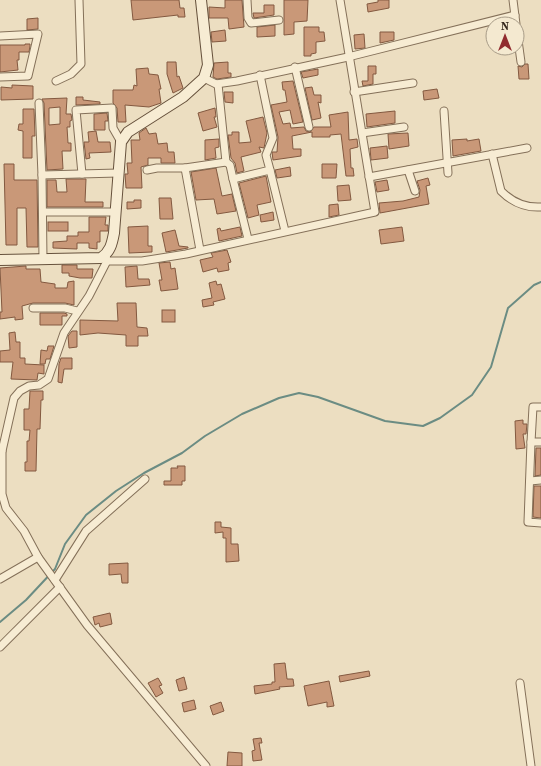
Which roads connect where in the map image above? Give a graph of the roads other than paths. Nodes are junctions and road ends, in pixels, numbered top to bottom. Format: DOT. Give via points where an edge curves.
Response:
graph roads {
  1 [pos="79,0"];
  2 [pos="201,0"];
  3 [pos="247,0"];
  4 [pos="340,0"];
  5 [pos="513,0"];
  6 [pos="515,15"];
  7 [pos="279,20"];
  8 [pos="0,36"];
  9 [pos="520,56"];
  10 [pos="348,57"];
  11 [pos="521,62"];
  12 [pos="295,67"];
  13 [pos="260,75"];
  14 [pos="0,77"];
  15 [pos="204,78"];
  16 [pos="56,81"];
  17 [pos="413,83"];
  18 [pos="218,84"];
  19 [pos="354,92"];
  20 [pos="39,103"];
  21 [pos="444,111"];
  22 [pos="309,127"];
  23 [pos="404,127"];
  24 [pos="362,133"];
  25 [pos="121,142"];
  26 [pos="527,148"];
  27 [pos="492,154"];
  28 [pos="226,162"];
  29 [pos="447,164"];
  30 [pos="185,168"];
  31 [pos="147,170"];
  32 [pos="270,170"];
  33 [pos="408,170"];
  34 [pos="448,172"];
  35 [pos="118,173"];
  36 [pos="82,174"];
  37 [pos="42,175"];
  38 [pos="369,177"];
  39 [pos="233,180"];
  40 [pos="415,191"];
  41 [pos="541,208"];
  42 [pos="43,212"];
  43 [pos="115,212"];
  44 [pos="285,231"];
  45 [pos="248,239"];
  46 [pos="200,250"];
  47 [pos="43,258"];
  48 [pos="106,258"];
  49 [pos="0,260"];
  50 [pos="33,308"];
  51 [pos="77,311"];
  52 [pos="541,407"];
  53 [pos="531,442"];
  54 [pos="541,442"];
  55 [pos="1,450"];
  56 [pos="146,479"];
  57 [pos="541,480"];
  58 [pos="530,481"];
  59 [pos="1,494"];
  60 [pos="541,523"];
  61 [pos="38,557"];
  62 [pos="0,579"];
  63 [pos="55,580"];
  64 [pos="60,587"];
  65 [pos="0,647"];
  66 [pos="520,683"];
  67 [pos="206,766"];
  68 [pos="531,766"];
  1 -- 16 [label="street" via="80,64 71,74"];
  2 -- 15 [label="main road" via="208,65"];
  3 -- 7 [label="street" via="248,18 251,23"];
  4 -- 10 [label="street"];
  5 -- 6 [label="street"];
  6 -- 10 [label="street"];
  8 -- 14 [label="street" via="38,34 28,76"];
  9 -- 11 [label="street"];
  10 -- 12 [label="street"];
  10 -- 19 [label="street"];
  12 -- 13 [label="street"];
  12 -- 22 [label="street"];
  13 -- 18 [label="street"];
  13 -- 32 [label="street" via="273,138 266,155"];
  15 -- 18 [label="street"];
  15 -- 25 [label="main road" via="183,97 128,132"];
  17 -- 19 [label="street"];
  18 -- 28 [label="street"];
  19 -- 24 [label="street"];
  20 -- 37 [label="street"];
  21 -- 29 [label="street"];
  23 -- 24 [label="street"];
  24 -- 38 [label="street"];
  25 -- 35 [label="main road"];
  25 -- 36 [label="street" via="113,128 112,108 76,110"];
  26 -- 27 [label="street"];
  27 -- 29 [label="street"];
  27 -- 41 [label="street" via="501,191 520,205"];
  28 -- 30 [label="street"];
  28 -- 39 [label="street" via="230,165"];
  29 -- 33 [label="street"];
  29 -- 34 [label="street"];
  30 -- 31 [label="street"];
  30 -- 46 [label="street"];
  32 -- 39 [label="street"];
  32 -- 44 [label="street"];
  33 -- 38 [label="street"];
  33 -- 40 [label="street"];
  35 -- 36 [label="street"];
  35 -- 43 [label="main road"];
  36 -- 37 [label="street"];
  37 -- 42 [label="street"];
  38 -- 44 [label="street" via="375,212"];
  39 -- 45 [label="street"];
  42 -- 43 [label="street"];
  42 -- 47 [label="street"];
  43 -- 48 [label="main road" via="111,246"];
  44 -- 45 [label="street"];
  45 -- 46 [label="street"];
  46 -- 48 [label="street" via="142,261"];
  47 -- 48 [label="main road"];
  47 -- 49 [label="main road"];
  48 -- 51 [label="street" via="89,296"];
  50 -- 51 [label="street" via="65,308"];
  51 -- 55 [label="street" via="64,333 48,379 20,391 14,398"];
  52 -- 53 [label="street" via="533,407"];
  53 -- 54 [label="street"];
  53 -- 58 [label="street"];
  55 -- 59 [label="street"];
  56 -- 63 [label="street" via="86,531"];
  57 -- 58 [label="street"];
  58 -- 60 [label="street" via="528,522"];
  59 -- 61 [label="street" via="6,508 24,531"];
  61 -- 62 [label="street"];
  61 -- 63 [label="street"];
  63 -- 64 [label="street"];
  64 -- 65 [label="street"];
  64 -- 67 [label="street" via="87,625"];
  66 -- 68 [label="street"];
}
